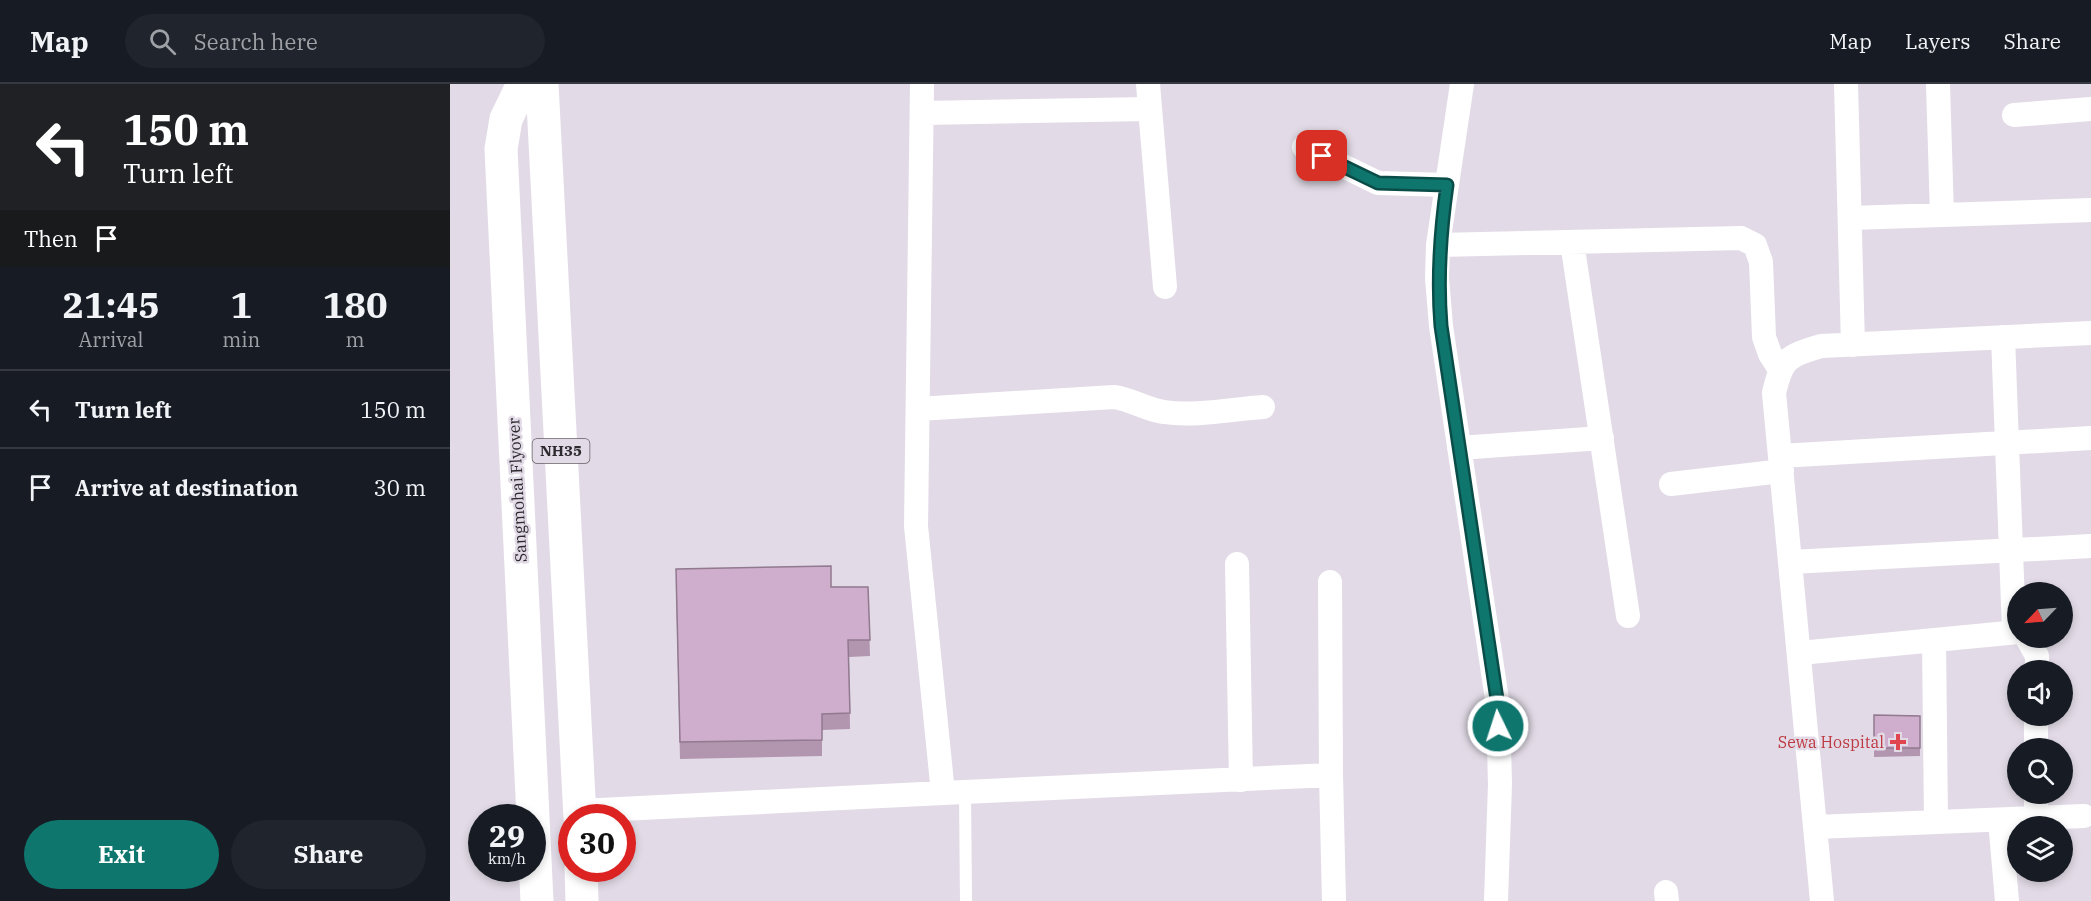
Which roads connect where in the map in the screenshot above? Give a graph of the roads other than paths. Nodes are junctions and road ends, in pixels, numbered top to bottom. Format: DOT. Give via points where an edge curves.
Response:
graph roads {
  1 [pos="523,84"];
  2 [pos="542,84"];
  3 [pos="922,84"];
  4 [pos="1148,84"];
  5 [pos="1462,84"];
  6 [pos="1846,84"];
  7 [pos="1938,84"];
  8 [pos="1150,109"];
  9 [pos="2091,110"];
  10 [pos="922,113"];
  11 [pos="2014,115"];
  12 [pos="1304,147"];
  13 [pos="1447,185"];
  14 [pos="2091,210"];
  15 [pos="1942,215"];
  16 [pos="1850,218"];
  17 [pos="1572,242"];
  18 [pos="1438,245"];
  19 [pos="1165,287"];
  20 [pos="2091,333"];
  21 [pos="2003,338"];
  22 [pos="1853,345"];
  23 [pos="1779,368"];
  24 [pos="1263,407"];
  25 [pos="918,410"];
  26 [pos="1602,438"];
  27 [pos="2091,438"];
  28 [pos="2007,443"];
  29 [pos="1459,448"];
  30 [pos="1781,463"];
  31 [pos="1671,484"];
  32 [pos="2091,546"];
  33 [pos="2011,550"];
  34 [pos="1791,562"];
  35 [pos="1237,564"];
  36 [pos="1330,582"];
  37 [pos="2014,582"];
  38 [pos="1628,616"];
  39 [pos="2007,635"];
  40 [pos="1935,640"];
  41 [pos="1800,653"];
  42 [pos="1330,775"];
  43 [pos="1241,780"];
  44 [pos="954,793"];
  45 [pos="579,804"];
  46 [pos="636,811"];
  47 [pos="2073,816"];
  48 [pos="2084,816"];
  49 [pos="2000,820"];
  50 [pos="2007,820"];
  51 [pos="1936,822"];
  52 [pos="1816,828"];
  53 [pos="581,882"];
  54 [pos="537,901"];
  55 [pos="582,901"];
  56 [pos="966,901"];
  57 [pos="1334,901"];
  58 [pos="1496,901"];
  59 [pos="1822,901"];
  60 [pos="2007,901"];
  1 -- 54 [label="main road, Sangmohai Flyover" via="506,119 501,149"];
  2 -- 45 [label="main road, NH35"];
  3 -- 10 [label="street"];
  4 -- 8 [label="street"];
  5 -- 13 [label="street"];
  6 -- 16 [label="street"];
  7 -- 15 [label="street"];
  8 -- 10 [label="street"];
  8 -- 19 [label="street"];
  9 -- 11 [label="street"];
  10 -- 25 [label="street"];
  12 -- 13 [label="street" via="1378,183"];
  13 -- 18 [label="street"];
  14 -- 15 [label="street"];
  15 -- 16 [label="street"];
  16 -- 22 [label="street"];
  17 -- 18 [label="street"];
  17 -- 23 [label="street" via="1741,238 1755,245 1761,262 1764,337"];
  17 -- 26 [label="street"];
  18 -- 29 [label="street" via="1441,326"];
  20 -- 21 [label="street"];
  21 -- 22 [label="street"];
  21 -- 28 [label="street"];
  22 -- 23 [label="street" via="1821,346 1795,354"];
  23 -- 30 [label="street" via="1774,393"];
  24 -- 25 [label="street" via="1161,412 1114,397"];
  25 -- 44 [label="street" via="916,526"];
  26 -- 29 [label="street"];
  26 -- 38 [label="street"];
  27 -- 28 [label="street"];
  28 -- 30 [label="street"];
  28 -- 33 [label="street"];
  29 -- 58 [label="street" via="1498,706"];
  30 -- 31 [label="street"];
  30 -- 34 [label="street"];
  32 -- 33 [label="street"];
  33 -- 34 [label="street"];
  33 -- 37 [label="street"];
  34 -- 41 [label="street"];
  35 -- 43 [label="street"];
  36 -- 42 [label="street"];
  39 -- 40 [label="street"];
  40 -- 41 [label="street"];
  40 -- 51 [label="street"];
  41 -- 52 [label="street"];
  42 -- 43 [label="street"];
  42 -- 57 [label="street"];
  43 -- 44 [label="street"];
  44 -- 46 [label="street"];
  44 -- 56 [label="lane"];
  47 -- 48 [label="street"];
  49 -- 50 [label="street"];
  49 -- 51 [label="street"];
  49 -- 60 [label="street"];
  51 -- 52 [label="street"];
  52 -- 59 [label="street"];
  53 -- 55 [label="main road"];
}
